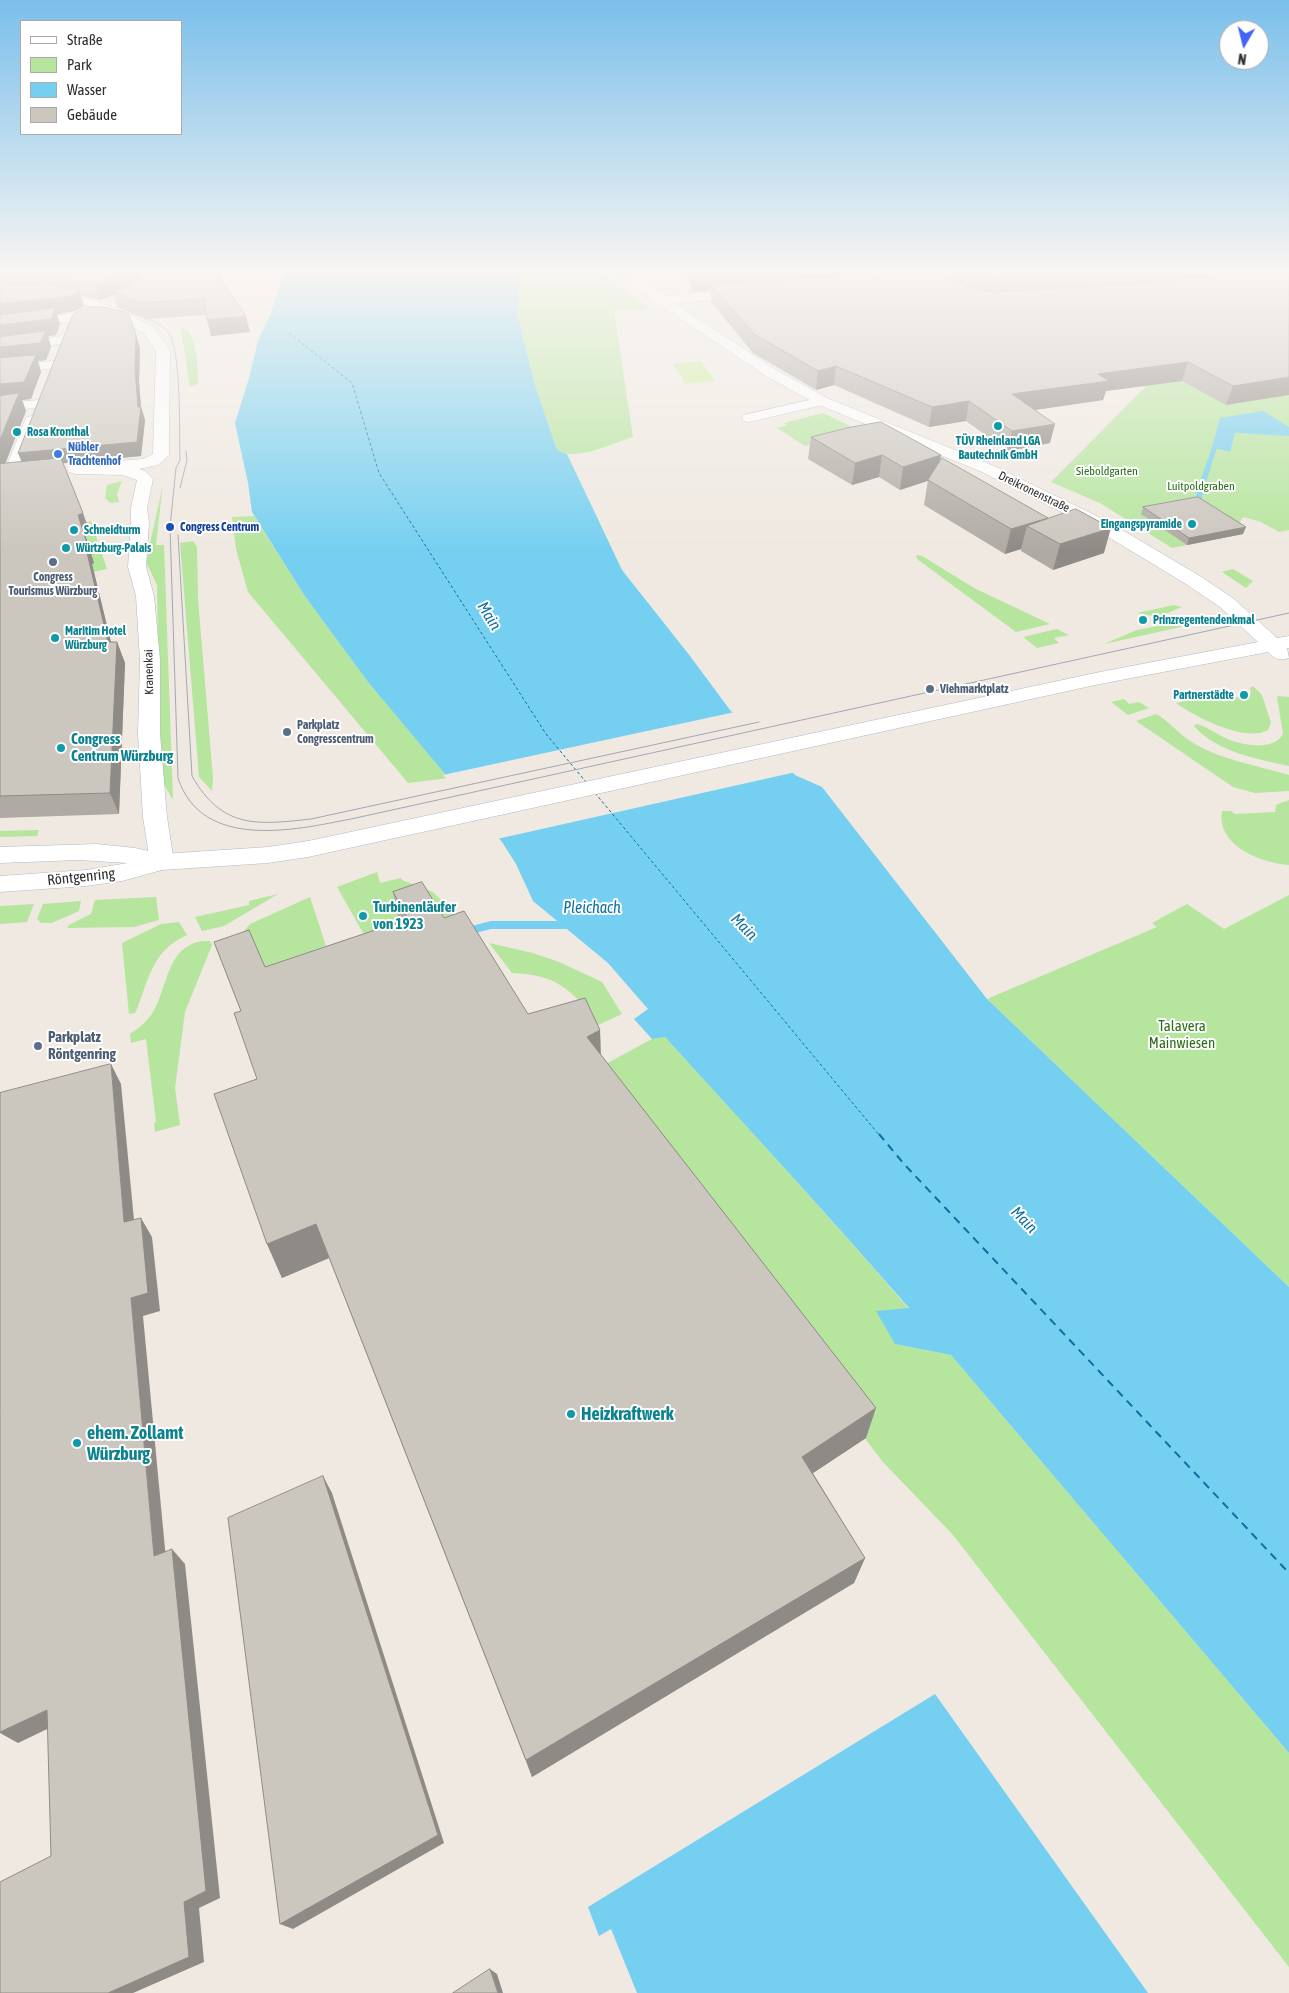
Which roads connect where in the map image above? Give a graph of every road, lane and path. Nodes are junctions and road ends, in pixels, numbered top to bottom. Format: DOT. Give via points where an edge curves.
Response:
graph roads {
  1 [pos="42,366"];
  2 [pos="53,366"];
  3 [pos="163,366"];
  4 [pos="762,366"];
  5 [pos="0,370"];
  6 [pos="822,401"];
  7 [pos="38,404"];
  8 [pos="0,408"];
  9 [pos="749,418"];
  10 [pos="75,470"];
  11 [pos="57,471"];
  12 [pos="29,473"];
  13 [pos="5,476"];
  14 [pos="1281,643"];
  15 [pos="1289,660"];
  16 [pos="0,854"];
  17 [pos="162,862"];
  18 [pos="0,884"];
  1 -- 5 [label="street"];
  2 -- 7 [label="street"];
  3 -- 10 [label="street" via="161,455 141,464"];
  4 -- 6 [label="street, Dreikronenstraße"];
  6 -- 9 [label="street"];
  6 -- 14 [label="street, Dreikronenstraße" via="988,469 1097,523 1193,580"];
  7 -- 8 [label="street"];
  7 -- 13 [label="street"];
  10 -- 11 [label="street"];
  10 -- 17 [label="street, Kranenkai" via="130,471 142,476 145,483 139,508 137,567 145,596 155,817"];
  12 -- 13 [label="street"];
  14 -- 15 [label="street, Dreikronenstraße"];
  14 -- 17 [label="street, Röntgenring" via="1100,678 268,856"];
  16 -- 17 [label="street, Röntgenring" via="95,851"];
  17 -- 18 [label="street, Röntgenring" via="86,878"];
}
